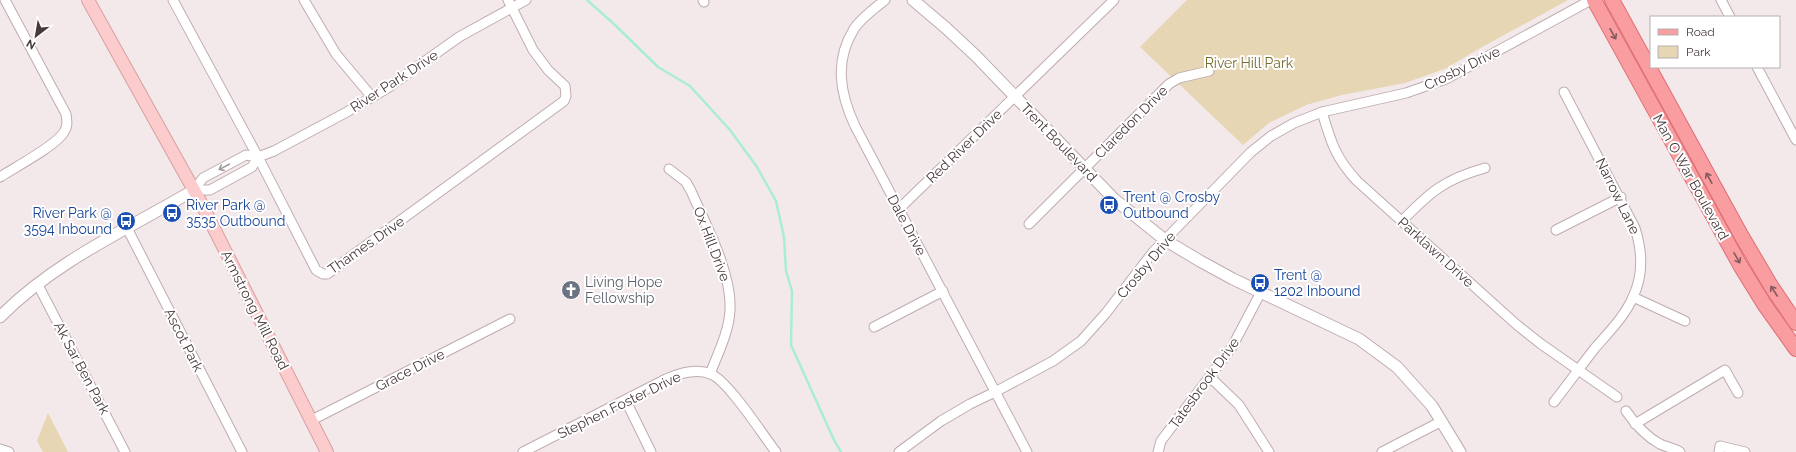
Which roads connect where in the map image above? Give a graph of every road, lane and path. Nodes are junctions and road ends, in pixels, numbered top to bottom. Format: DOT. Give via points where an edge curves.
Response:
graph roads {
  1 [pos="5,0"];
  2 [pos="88,0"];
  3 [pos="173,0"];
  4 [pos="304,0"];
  5 [pos="526,0"];
  6 [pos="885,0"];
  7 [pos="913,0"];
  8 [pos="1114,0"];
  9 [pos="1591,0"];
  10 [pos="1594,0"];
  11 [pos="1612,0"];
  12 [pos="1721,0"];
  13 [pos="510,4"];
  14 [pos="1729,16"];
  15 [pos="1758,68"];
  16 [pos="1209,71"];
  17 [pos="1564,92"];
  18 [pos="1014,96"];
  19 [pos="372,97"];
  20 [pos="1322,112"];
  21 [pos="1796,140"];
  22 [pos="258,157"];
  23 [pos="1085,168"];
  24 [pos="1485,168"];
  25 [pos="669,169"];
  26 [pos="0,177"];
  27 [pos="194,190"];
  28 [pos="1621,197"];
  29 [pos="899,209"];
  30 [pos="1402,221"];
  31 [pos="1029,224"];
  32 [pos="126,228"];
  33 [pos="1556,230"];
  34 [pos="1164,240"];
  35 [pos="38,285"];
  36 [pos="942,291"];
  37 [pos="1261,292"];
  38 [pos="1634,296"];
  39 [pos="0,317"];
  40 [pos="510,319"];
  41 [pos="1685,321"];
  42 [pos="1796,323"];
  43 [pos="874,327"];
  44 [pos="1796,349"];
  45 [pos="1578,370"];
  46 [pos="710,374"];
  47 [pos="1210,377"];
  48 [pos="995,392"];
  49 [pos="1738,393"];
  50 [pos="1617,397"];
  51 [pos="626,401"];
  52 [pos="1554,402"];
  53 [pos="1626,411"];
  54 [pos="310,420"];
  55 [pos="1442,421"];
  56 [pos="1635,424"];
  57 [pos="0,449"];
  58 [pos="534,450"];
  59 [pos="9,452"];
  60 [pos="125,452"];
  61 [pos="242,452"];
  62 [pos="327,452"];
  63 [pos="523,452"];
  64 [pos="651,452"];
  65 [pos="776,452"];
  66 [pos="899,452"];
  67 [pos="1027,452"];
  68 [pos="1158,452"];
  69 [pos="1269,452"];
  70 [pos="1382,452"];
  71 [pos="1460,452"];
  72 [pos="1680,452"];
  73 [pos="1719,452"];
  74 [pos="1745,452"];
  1 -- 26 [label="street" via="68,121 65,132 56,141"];
  2 -- 27 [label="main road, Armstrong Mill Road"];
  3 -- 22 [label="street, Thames Drive"];
  4 -- 19 [label="street" via="336,54"];
  5 -- 13 [label="street, River Park Drive"];
  6 -- 29 [label="street, Dale Drive" via="854,29 843,55 841,79 844,102"];
  7 -- 18 [label="street, Trent Boulevard" via="946,28"];
  8 -- 18 [label="street, Red River Drive"];
  9 -- 20 [label="street, Crosby Drive" via="1435,83 1406,93"];
  10 -- 44 [label="main road, Man O War Boulevard, one-way" via="1740,265"];
  42 -- 11 [label="main road, Man O War Boulevard, one-way" via="1770,286"];
  12 -- 14 [label="street"];
  13 -- 19 [label="street, River Park Drive"];
  13 -- 22 [label="street, Thames Drive" via="540,60 565,86 564,101 331,273 323,274 316,270"];
  15 -- 21 [label="street"];
  16 -- 23 [label="street, Claredon Drive" via="1179,78 1169,84"];
  17 -- 28 [label="street, Narrow Lane"];
  18 -- 23 [label="street, Trent Boulevard"];
  18 -- 29 [label="street, Red River Drive"];
  19 -- 22 [label="street, River Park Drive" via="288,144"];
  20 -- 30 [label="street, Parklawn Drive" via="1331,144 1346,169"];
  20 -- 34 [label="street, Crosby Drive" via="1294,123 1262,143"];
  22 -- 27 [label="street, River Park Drive" via="252,167 210,190"];
  22 -- 27 [label="street, River Park Drive, one-way" via="246,155 203,178"];
  23 -- 31 [label="street, Claredon Drive"];
  23 -- 34 [label="street, Trent Boulevard" via="1114,199"];
  24 -- 30 [label="street" via="1452,179 1441,186 1421,201"];
  25 -- 46 [label="street, Ox Hill Drive" via="686,182 691,191 727,279 730,295 729,320"];
  27 -- 32 [label="street, River Park Drive"];
  27 -- 54 [label="main road, Armstrong Mill Road"];
  28 -- 33 [label="street"];
  28 -- 38 [label="street, Narrow Lane" via="1635,228 1640,247 1641,266"];
  29 -- 36 [label="street, Dale Drive"];
  30 -- 45 [label="street, Parklawn Drive" via="1516,325"];
  32 -- 35 [label="street, River Park Drive" via="70,261"];
  32 -- 61 [label="street, Ascot Park"];
  34 -- 37 [label="street, Trent Boulevard" via="1200,262"];
  34 -- 48 [label="street, Crosby Drive" via="1081,341 1053,361"];
  35 -- 39 [label="street, River Park Drive"];
  35 -- 60 [label="street, Ak Sar Ben Park"];
  36 -- 43 [label="street"];
  36 -- 48 [label="street, Dale Drive"];
  37 -- 47 [label="street, Tatesbrook Drive" via="1232,347"];
  37 -- 55 [label="street, Trent Boulevard" via="1344,331 1374,349 1409,378"];
  38 -- 41 [label="street"];
  38 -- 45 [label="street, Narrow Lane" via="1623,314"];
  40 -- 54 [label="street, Grace Drive"];
  45 -- 50 [label="street, Parklawn Drive"];
  45 -- 52 [label="street, Narrow Lane"];
  46 -- 51 [label="street, Stephen Foster Drive" via="687,372 676,375"];
  46 -- 65 [label="street" via="726,385"];
  47 -- 68 [label="street, Tatesbrook Drive" via="1165,435"];
  47 -- 69 [label="street" via="1239,405"];
  48 -- 66 [label="street, Crosby Drive" via="942,421"];
  48 -- 67 [label="street, Dale Drive"];
  49 -- 56 [label="street" via="1725,370"];
  51 -- 58 [label="street, Stephen Foster Drive"];
  51 -- 64 [label="street"];
  53 -- 56 [label="street"];
  54 -- 62 [label="main road, Armstrong Mill Road"];
  55 -- 70 [label="street"];
  55 -- 71 [label="street, Trent Boulevard"];
  56 -- 72 [label="street" via="1648,437"];
  57 -- 59 [label="street"];
  58 -- 63 [label="street, Stephen Foster Drive"];
  73 -- 74 [label="street" via="1720,446"];
}
